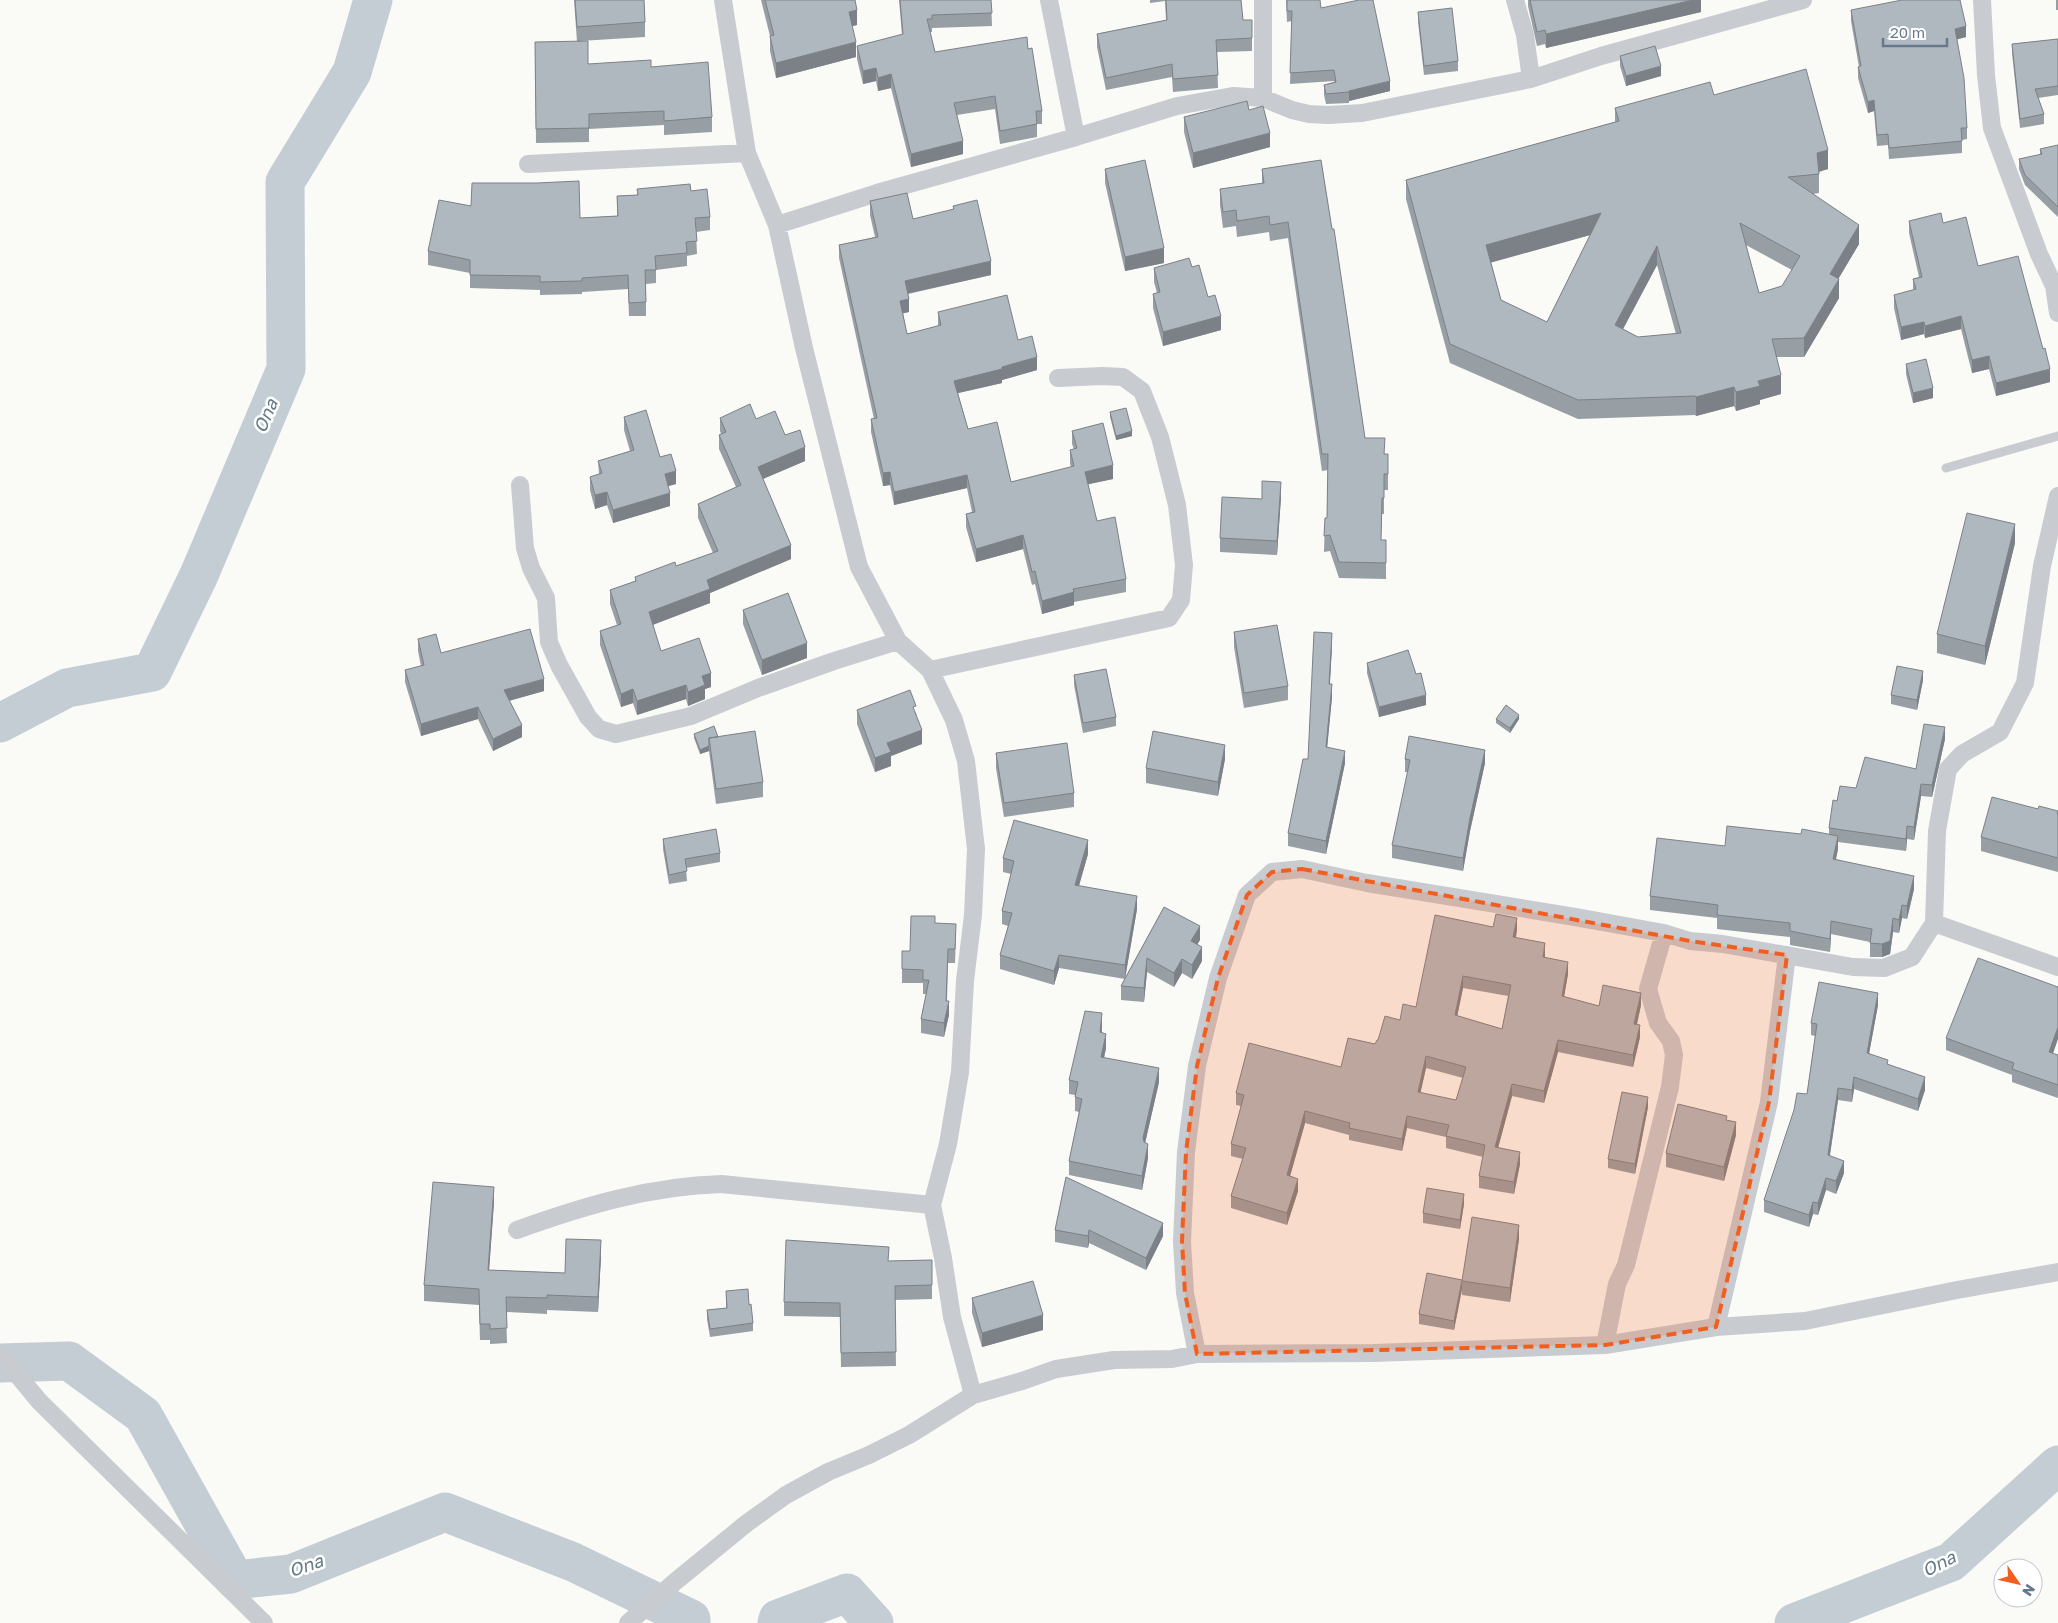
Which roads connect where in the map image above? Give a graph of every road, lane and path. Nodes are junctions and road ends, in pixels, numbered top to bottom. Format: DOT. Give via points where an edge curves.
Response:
graph roads {
  1 [pos="723,0"];
  2 [pos="1049,0"];
  3 [pos="1263,0"];
  4 [pos="1515,0"];
  5 [pos="1803,0"];
  6 [pos="1982,0"];
  7 [pos="1531,80"];
  8 [pos="1263,98"];
  9 [pos="1076,137"];
  10 [pos="747,153"];
  11 [pos="528,164"];
  12 [pos="777,225"];
  13 [pos="2058,313"];
  14 [pos="1058,378"];
  15 [pos="2058,436"];
  16 [pos="1946,468"];
  17 [pos="520,485"];
  18 [pos="2058,496"];
  19 [pos="898,641"];
  20 [pos="930,670"];
  21 [pos="1934,923"];
  22 [pos="1664,933"];
  23 [pos="1787,954"];
  24 [pos="2058,967"];
  25 [pos="932,1205"];
  26 [pos="517,1230"];
  27 [pos="2058,1272"];
  28 [pos="1716,1327"];
  29 [pos="1605,1345"];
  30 [pos="0,1354"];
  31 [pos="1197,1354"];
  32 [pos="973,1395"];
  33 [pos="264,1623"];
  34 [pos="628,1623"];
  1 -- 10 [label="street"];
  2 -- 9 [label="street"];
  3 -- 8 [label="street"];
  4 -- 7 [label="street" via="1525,35"];
  5 -- 7 [label="street" via="1601,56"];
  6 -- 13 [label="street" via="1992,128 2054,286"];
  7 -- 8 [label="street" via="1362,113 1309,114"];
  8 -- 9 [label="street" via="1233,96 1177,106"];
  9 -- 12 [label="street"];
  10 -- 11 [label="street"];
  10 -- 12 [label="street"];
  12 -- 19 [label="street" via="858,567"];
  14 -- 20 [label="street" via="1123,378 1142,391 1160,437 1177,505 1184,565 1181,600 1169,618"];
  15 -- 16 [label="lane"];
  17 -- 19 [label="street" via="525,548 546,598 549,642 588,718 599,729 616,734 690,716 826,664"];
  18 -- 21 [label="street" via="2042,566 2025,684 2000,732 1962,754 1948,769 1937,831"];
  19 -- 20 [label="street"];
  20 -- 25 [label="street" via="954,720 966,761 976,849 960,1072 948,1144"];
  21 -- 23 [label="street" via="1912,957 1884,968 1854,967"];
  21 -- 24 [label="street"];
  22 -- 23 [label="street" via="1690,941"];
  22 -- 29 [label="street" via="1648,989 1658,1023 1670,1041 1674,1055 1670,1087 1626,1265 1617,1284"];
  22 -- 31 [label="street" via="1367,883 1302,868 1272,872 1248,895 1218,978 1197,1066 1186,1152 1182,1241 1185,1293"];
  23 -- 28 [label="street" via="1769,1102"];
  25 -- 26 [label="street" via="721,1184 687,1185 593,1205"];
  25 -- 32 [label="street" via="952,1317"];
  27 -- 28 [label="street" via="1805,1322"];
  28 -- 29 [label="street"];
  29 -- 31 [label="street" via="1373,1353"];
  30 -- 33 [label="street" via="39,1401"];
  31 -- 32 [label="street" via="1172,1359 1114,1360 1056,1369"];
  32 -- 34 [label="street" via="909,1435 786,1495 747,1523"];
}
